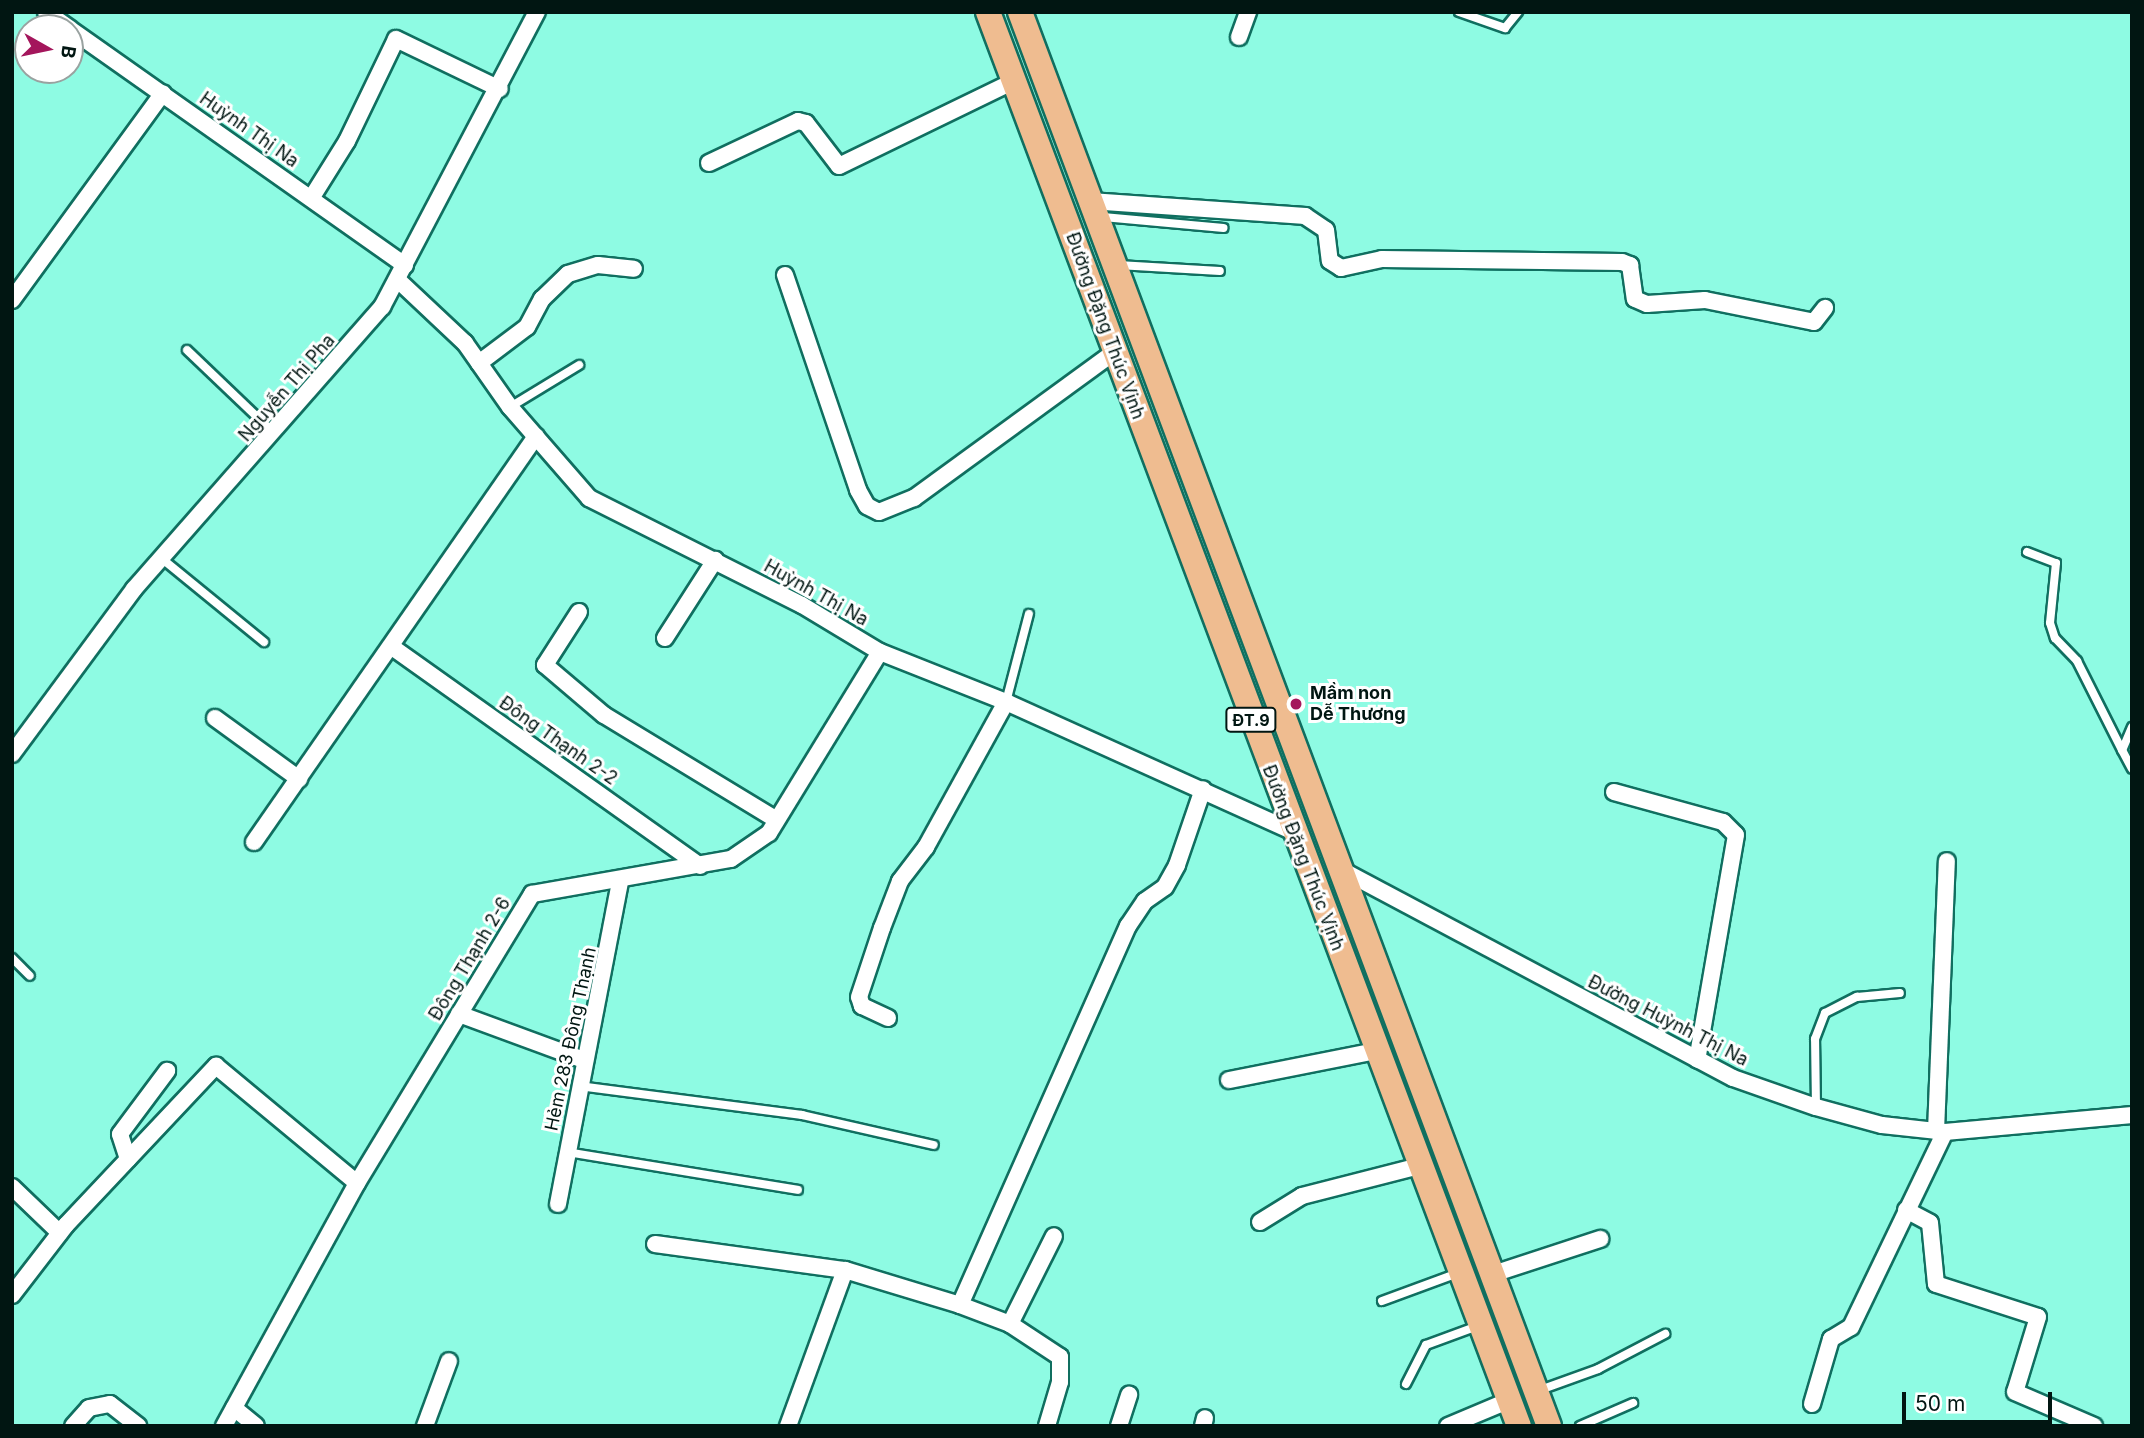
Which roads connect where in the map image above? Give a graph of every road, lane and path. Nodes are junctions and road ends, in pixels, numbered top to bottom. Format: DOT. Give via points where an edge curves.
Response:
graph roads {
  1 [pos="537,12"];
  2 [pos="988,12"];
  3 [pos="1020,12"];
  4 [pos="1248,12"];
  5 [pos="1459,12"];
  6 [pos="1518,12"];
  7 [pos="1240,37"];
  8 [pos="84,38"];
  9 [pos="1014,81"];
  10 [pos="500,89"];
  11 [pos="163,93"];
  12 [pos="709,163"];
  13 [pos="312,197"];
  14 [pos="1093,209"];
  15 [pos="1223,228"];
  16 [pos="1114,265"];
  17 [pos="634,269"];
  18 [pos="1220,271"];
  19 [pos="402,273"];
  20 [pos="785,275"];
  21 [pos="12,300"];
  22 [pos="1825,309"];
  23 [pos="187,350"];
  24 [pos="1114,352"];
  25 [pos="479,363"];
  26 [pos="579,365"];
  27 [pos="510,407"];
  28 [pos="274,433"];
  29 [pos="536,437"];
  30 [pos="2027,552"];
  31 [pos="162,558"];
  32 [pos="715,560"];
  33 [pos="579,612"];
  34 [pos="1030,614"];
  35 [pos="665,638"];
  36 [pos="264,642"];
  37 [pos="392,647"];
  38 [pos="880,652"];
  39 [pos="1006,702"];
  40 [pos="215,718"];
  41 [pos="2132,727"];
  42 [pos="2122,750"];
  43 [pos="12,754"];
  44 [pos="2132,769"];
  45 [pos="299,779"];
  46 [pos="1203,789"];
  47 [pos="1614,792"];
  48 [pos="777,820"];
  49 [pos="1292,831"];
  50 [pos="254,842"];
  51 [pos="1947,861"];
  52 [pos="700,866"];
  53 [pos="1336,867"];
  54 [pos="620,883"];
  55 [pos="12,958"];
  56 [pos="30,976"];
  57 [pos="1900,993"];
  58 [pos="459,1014"];
  59 [pos="888,1018"];
  60 [pos="1376,1051"];
  61 [pos="584,1060"];
  62 [pos="1697,1060"];
  63 [pos="167,1070"];
  64 [pos="1229,1080"];
  65 [pos="579,1086"];
  66 [pos="1816,1107"];
  67 [pos="2132,1115"];
  68 [pos="1940,1132"];
  69 [pos="934,1145"];
  70 [pos="567,1152"];
  71 [pos="128,1159"];
  72 [pos="1420,1166"];
  73 [pos="357,1183"];
  74 [pos="12,1187"];
  75 [pos="798,1190"];
  76 [pos="558,1204"];
  77 [pos="1906,1210"];
  78 [pos="1260,1222"];
  79 [pos="60,1233"];
  80 [pos="1054,1236"];
  81 [pos="1600,1239"];
  82 [pos="656,1244"];
  83 [pos="845,1270"];
  84 [pos="1461,1272"];
  85 [pos="1493,1274"];
  86 [pos="12,1295"];
  87 [pos="1382,1301"];
  88 [pos="960,1305"];
  89 [pos="1010,1324"];
  90 [pos="1481,1325"];
  91 [pos="1665,1334"];
  92 [pos="449,1361"];
  93 [pos="1406,1384"];
  94 [pos="1536,1391"];
  95 [pos="1129,1395"];
  96 [pos="1510,1400"];
  97 [pos="1633,1403"];
  98 [pos="1812,1404"];
  99 [pos="234,1408"];
  100 [pos="1446,1425"];
  101 [pos="73,1426"];
  102 [pos="138,1426"];
  103 [pos="224,1426"];
  104 [pos="256,1426"];
  105 [pos="425,1426"];
  106 [pos="788,1426"];
  107 [pos="1047,1426"];
  108 [pos="1119,1426"];
  109 [pos="1519,1426"];
  110 [pos="1549,1426"];
  111 [pos="1580,1426"];
  112 [pos="2094,1426"];
  1 -- 10 [label="street, Nguyễn Thị Pha"];
  2 -- 9 [label="main road, Đường Đặng Thúc Vịnh / ĐT.9"];
  3 -- 14 [label="main road, Đường Đặng Thúc Vịnh / ĐT.9"];
  4 -- 7 [label="street"];
  5 -- 6 [label="lane" via="1505,28"];
  8 -- 11 [label="street, Huỳnh Thị Na"];
  9 -- 12 [label="street" via="839,166 806,122 798,121"];
  9 -- 24 [label="main road, Đường Đặng Thúc Vịnh / ĐT.9"];
  10 -- 13 [label="street" via="396,39 346,141"];
  10 -- 19 [label="street, Nguyễn Thị Pha"];
  11 -- 13 [label="street, Huỳnh Thị Na"];
  11 -- 21 [label="street"];
  13 -- 19 [label="street, Huỳnh Thị Na"];
  14 -- 15 [label="lane"];
  14 -- 16 [label="main road, Đường Đặng Thúc Vịnh / ĐT.9"];
  14 -- 22 [label="street" via="1305,215 1326,230 1330,261 1341,268 1382,258 1622,262 1630,265 1635,299 1647,304 1705,300 1814,322"];
  16 -- 18 [label="lane"];
  16 -- 53 [label="main road, Đường Đặng Thúc Vịnh / ĐT.9"];
  17 -- 25 [label="street" via="598,265 568,274 542,299 527,327"];
  19 -- 25 [label="street, Huỳnh Thị Na"];
  19 -- 28 [label="street, Nguyễn Thị Pha"];
  20 -- 24 [label="street" via="858,490 867,506 879,512 914,498"];
  23 -- 28 [label="lane"];
  24 -- 49 [label="main road, Đường Đặng Thúc Vịnh / ĐT.9"];
  25 -- 27 [label="street, Huỳnh Thị Na"];
  26 -- 27 [label="lane"];
  27 -- 29 [label="street, Huỳnh Thị Na"];
  28 -- 31 [label="street, Nguyễn Thị Pha"];
  29 -- 32 [label="street, Huỳnh Thị Na" via="589,498"];
  29 -- 37 [label="street"];
  30 -- 42 [label="lane" via="2056,563 2050,623 2055,638 2077,661"];
  31 -- 36 [label="lane"];
  31 -- 43 [label="street, Nguyễn Thị Pha"];
  32 -- 35 [label="street"];
  32 -- 38 [label="street, Huỳnh Thị Na"];
  33 -- 48 [label="street" via="545,665 604,715"];
  34 -- 39 [label="lane"];
  37 -- 45 [label="street"];
  37 -- 52 [label="street, Đông Thạnh 2-2"];
  38 -- 39 [label="street, Huỳnh Thị Na"];
  38 -- 48 [label="street, Đông Thạnh 2-6"];
  39 -- 46 [label="street, Huỳnh Thị Na"];
  39 -- 59 [label="street" via="926,847 900,881 882,928 859,997 862,1006"];
  40 -- 45 [label="street"];
  41 -- 42 [label="lane"];
  42 -- 44 [label="lane"];
  45 -- 50 [label="street"];
  46 -- 49 [label="street, Huỳnh Thị Na"];
  46 -- 88 [label="street" via="1171,876 1128,926"];
  47 -- 62 [label="street" via="1723,822 1735,835"];
  48 -- 52 [label="street, Đông Thạnh 2-6" via="769,833 730,859"];
  49 -- 60 [label="main road, Đường Đặng Thúc Vịnh / ĐT.9"];
  51 -- 68 [label="street"];
  52 -- 54 [label="street, Đông Thạnh 2-6"];
  53 -- 62 [label="street, Đường Huỳnh Thị Na"];
  53 -- 85 [label="main road, Đường Đặng Thúc Vịnh / ĐT.9"];
  54 -- 58 [label="street, Đông Thạnh 2-6" via="532,894"];
  54 -- 61 [label="street, Hẻm 283 Đông Thạnh"];
  55 -- 56 [label="lane"];
  57 -- 66 [label="lane" via="1847,1000 1825,1013 1815,1039"];
  58 -- 61 [label="street"];
  58 -- 73 [label="street, Đông Thạnh 2-6"];
  60 -- 64 [label="street"];
  60 -- 72 [label="main road, Đường Đặng Thúc Vịnh / ĐT.9"];
  61 -- 65 [label="street, Hẻm 283 Đông Thạnh"];
  62 -- 66 [label="street, Đường Huỳnh Thị Na"];
  63 -- 71 [label="street" via="120,1134"];
  65 -- 69 [label="lane" via="802,1115"];
  65 -- 70 [label="street, Hẻm 283 Đông Thạnh"];
  66 -- 68 [label="street, Đường Huỳnh Thị Na" via="1882,1125"];
  67 -- 68 [label="street, Đường Huỳnh Thị Na"];
  68 -- 77 [label="street"];
  70 -- 75 [label="lane"];
  70 -- 76 [label="street, Hẻm 283 Đông Thạnh"];
  71 -- 73 [label="street" via="216,1066"];
  71 -- 79 [label="street"];
  72 -- 78 [label="street" via="1302,1196"];
  72 -- 84 [label="main road, Đường Đặng Thúc Vịnh / ĐT.9"];
  73 -- 99 [label="street, Đông Thạnh 2-6"];
  74 -- 79 [label="street"];
  77 -- 98 [label="street" via="1851,1327 1831,1339"];
  77 -- 112 [label="street" via="1930,1223 1936,1284 2038,1317 2015,1392"];
  79 -- 86 [label="street"];
  80 -- 89 [label="street"];
  81 -- 85 [label="street"];
  82 -- 83 [label="street"];
  83 -- 88 [label="street"];
  83 -- 106 [label="street"];
  84 -- 87 [label="lane"];
  84 -- 90 [label="main road, Đường Đặng Thúc Vịnh / ĐT.9"];
  85 -- 94 [label="main road, Đường Đặng Thúc Vịnh / ĐT.9"];
  88 -- 89 [label="street"];
  89 -- 107 [label="street" via="1060,1357 1060,1382"];
  90 -- 93 [label="lane" via="1426,1345"];
  90 -- 96 [label="main road, Đường Đặng Thúc Vịnh / ĐT.9"];
  91 -- 94 [label="lane" via="1598,1369"];
  92 -- 105 [label="street"];
  94 -- 110 [label="main road, Đường Đặng Thúc Vịnh / ĐT.9"];
  95 -- 108 [label="street"];
  96 -- 100 [label="street"];
  96 -- 109 [label="main road, Đường Đặng Thúc Vịnh / ĐT.9"];
  97 -- 111 [label="lane"];
  99 -- 103 [label="street, Đông Thạnh 2-6"];
  99 -- 104 [label="street"];
  101 -- 102 [label="street" via="89,1408 110,1404"];
}
